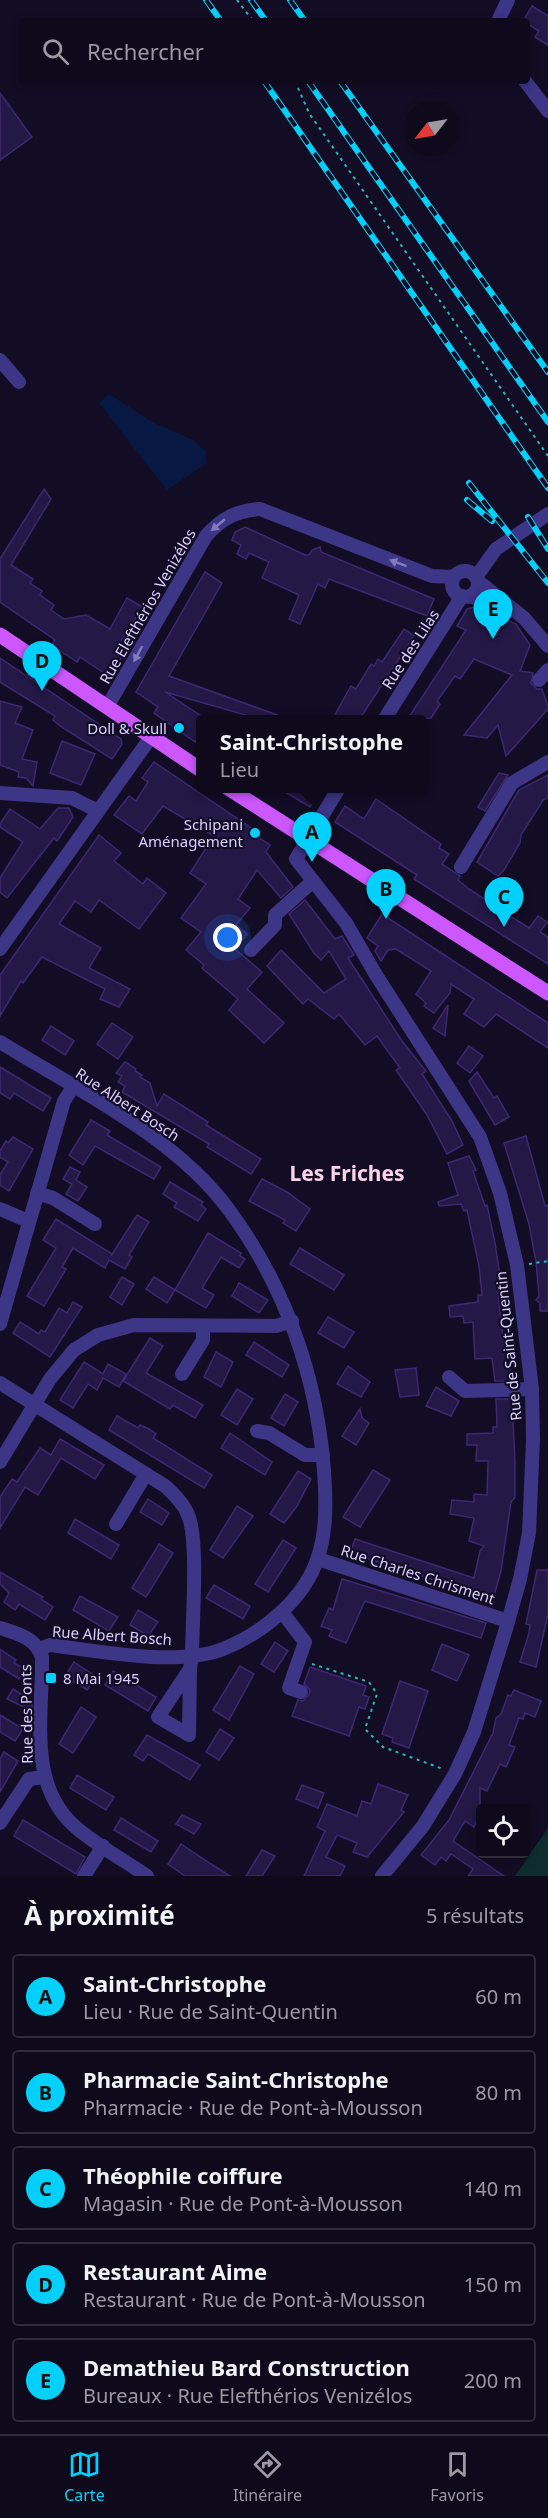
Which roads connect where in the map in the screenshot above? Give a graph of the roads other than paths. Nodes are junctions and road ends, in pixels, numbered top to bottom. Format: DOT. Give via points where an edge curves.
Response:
graph roads {
  1 [pos="508,0"];
  2 [pos="499,18"];
  3 [pos="527,84"];
  4 [pos="548,111"];
  5 [pos="0,360"];
  6 [pos="19,382"];
  7 [pos="548,514"];
  8 [pos="469,577"];
  9 [pos="466,596"];
  10 [pos="524,618"];
  11 [pos="0,635"];
  12 [pos="548,646"];
  13 [pos="107,707"];
  14 [pos="387,715"];
  15 [pos="151,737"];
  16 [pos="548,762"];
  17 [pos="196,767"];
  18 [pos="0,793"];
  19 [pos="234,793"];
  20 [pos="336,793"];
  21 [pos="98,811"];
  22 [pos="306,840"];
  23 [pos="461,867"];
  24 [pos="313,881"];
  25 [pos="0,948"];
  26 [pos="251,950"];
  27 [pos="548,993"];
  28 [pos="0,1042"];
  29 [pos="73,1087"];
  30 [pos="37,1193"];
  31 [pos="0,1209"];
  32 [pos="28,1221"];
  33 [pos="95,1224"];
  34 [pos="292,1321"];
  35 [pos="0,1324"];
  36 [pos="203,1326"];
  37 [pos="182,1374"];
  38 [pos="449,1377"];
  39 [pos="0,1383"];
  40 [pos="532,1389"];
  41 [pos="35,1404"];
  42 [pos="257,1431"];
  43 [pos="323,1455"];
  44 [pos="0,1462"];
  45 [pos="146,1474"];
  46 [pos="116,1524"];
  47 [pos="318,1558"];
  48 [pos="282,1612"];
  49 [pos="508,1621"];
  50 [pos="0,1628"];
  51 [pos="39,1649"];
  52 [pos="191,1662"];
  53 [pos="301,1692"];
  54 [pos="44,1776"];
  55 [pos="0,1823"];
  56 [pos="103,1846"];
  57 [pos="84,1876"];
  58 [pos="147,1876"];
  59 [pos="382,1876"];
  1 -- 2 [label="street"];
  3 -- 4 [label="street"];
  5 -- 6 [label="street"];
  7 -- 8 [label="street, Rue des Lilas" via="496,549 487,550"];
  8 -- 9 [label="street, Rue des Lilas" via="477,590"];
  8 -- 9 [label="street" via="453,589"];
  8 -- 10 [label="street"];
  8 -- 13 [label="street, Rue Elefthérios Venizélos, one-way" via="432,576 260,509 240,511 219,521 206,536"];
  9 -- 10 [label="street"];
  9 -- 14 [label="street, Rue des Lilas"];
  10 -- 12 [label="street"];
  11 -- 13 [label="main road"];
  13 -- 15 [label="main road"];
  15 -- 17 [label="main road"];
  15 -- 21 [label="street"];
  16 -- 23 [label="street" via="512,783"];
  18 -- 21 [label="street" via="72,798"];
  19 -- 22 [label="main road"];
  20 -- 22 [label="street"];
  21 -- 25 [label="street"];
  22 -- 24 [label="street, Rue de Saint-Quentin" via="296,859"];
  22 -- 27 [label="main road"];
  24 -- 26 [label="street" via="275,915 275,925"];
  24 -- 40 [label="street, Rue de Saint-Quentin" via="346,923 480,1137 500,1192 517,1265"];
  28 -- 29 [label="street, Rue Albert Bosch"];
  29 -- 30 [label="street" via="64,1101"];
  29 -- 34 [label="street, Rue Albert Bosch" via="164,1144 200,1176 229,1208 257,1252"];
  30 -- 32 [label="street"];
  30 -- 33 [label="street" via="53,1198"];
  31 -- 32 [label="street"];
  32 -- 35 [label="street"];
  34 -- 36 [label="street" via="276,1326"];
  34 -- 43 [label="street, Rue Albert Bosch" via="310,1380"];
  36 -- 37 [label="street" via="203,1340"];
  36 -- 41 [label="street" via="134,1325 98,1335 64,1361"];
  38 -- 40 [label="street" via="465,1391"];
  39 -- 41 [label="street"];
  40 -- 49 [label="street, Rue de Saint-Quentin" via="529,1533"];
  41 -- 44 [label="street"];
  41 -- 45 [label="street"];
  42 -- 43 [label="street" via="269,1433 305,1455"];
  43 -- 47 [label="street, Rue Albert Bosch" via="326,1495"];
  45 -- 46 [label="street"];
  45 -- 52 [label="street" via="176,1496 189,1515 193,1535"];
  47 -- 48 [label="street, Rue Albert Bosch"];
  47 -- 49 [label="street, Rue Charles Chrisment"];
  48 -- 52 [label="street, Rue Albert Bosch" via="255,1633"];
  48 -- 53 [label="street" via="305,1642 289,1688"];
  49 -- 59 [label="street, Rue de Saint-Quentin" via="474,1732 455,1774 423,1826"];
  50 -- 51 [label="street, Rue Albert Bosch" via="28,1638"];
  51 -- 52 [label="street, Rue Albert Bosch" via="50,1645"];
  51 -- 54 [label="street, Rue des Ponts"];
  54 -- 55 [label="street" via="29,1779"];
  54 -- 56 [label="street, Rue des Ponts" via="50,1796 63,1814"];
  56 -- 57 [label="street"];
  56 -- 58 [label="street, Rue des Ponts"];
}
